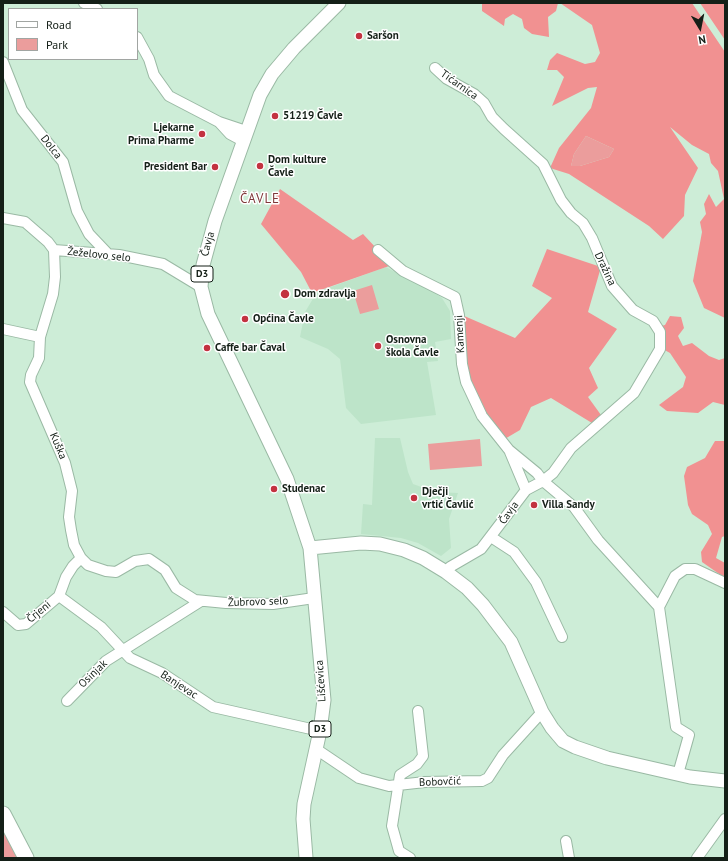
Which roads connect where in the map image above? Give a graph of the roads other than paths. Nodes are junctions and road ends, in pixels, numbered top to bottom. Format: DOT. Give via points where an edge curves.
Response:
graph roads {
  1 [pos="84,3"];
  2 [pos="339,3"];
  3 [pos="95,8"];
  4 [pos="138,39"];
  5 [pos="3,62"];
  6 [pos="435,68"];
  7 [pos="484,103"];
  8 [pos="245,136"];
  9 [pos="3,218"];
  10 [pos="54,250"];
  11 [pos="378,250"];
  12 [pos="108,254"];
  13 [pos="200,287"];
  14 [pos="3,329"];
  15 [pos="40,337"];
  16 [pos="509,450"];
  17 [pos="543,481"];
  18 [pos="526,490"];
  19 [pos="491,537"];
  20 [pos="310,548"];
  21 [pos="81,558"];
  22 [pos="446,572"];
  23 [pos="725,583"];
  24 [pos="59,596"];
  25 [pos="314,598"];
  26 [pos="201,601"];
  27 [pos="659,607"];
  28 [pos="3,612"];
  29 [pos="562,638"];
  30 [pos="122,650"];
  31 [pos="67,701"];
  32 [pos="418,711"];
  33 [pos="542,712"];
  34 [pos="320,730"];
  35 [pos="316,749"];
  36 [pos="678,774"];
  37 [pos="725,781"];
  38 [pos="397,786"];
  39 [pos="3,814"];
  40 [pos="725,820"];
  41 [pos="566,841"];
  42 [pos="26,858"];
  43 [pos="306,858"];
  44 [pos="410,858"];
  45 [pos="569,858"];
  46 [pos="697,858"];
  1 -- 3 [label="street"];
  2 -- 8 [label="main road, Čavja / D3" via="312,28 272,74 260,95"];
  4 -- 8 [label="street" via="154,75 169,96 219,122 230,134"];
  5 -- 12 [label="street, Dolca" via="22,110 63,162 77,211 89,234"];
  6 -- 7 [label="street, Tićarnica"];
  7 -- 17 [label="street, Dražina" via="492,117 543,164 561,200 592,238 612,286 633,310 653,321 660,332 660,349 634,393 572,448 553,474"];
  8 -- 13 [label="main road, Čavja / D3" via="215,221 202,265"];
  9 -- 10 [label="street, Žeželovo selo" via="25,222"];
  10 -- 12 [label="street, Žeželovo selo"];
  10 -- 15 [label="street, Kuška" via="53,294"];
  11 -- 16 [label="street, Kamenji" via="403,271 455,297 458,303 461,357 466,382 482,416"];
  12 -- 13 [label="street, Žeželovo selo" via="163,264"];
  13 -- 20 [label="main road, Čavja / D3" via="211,320 287,479"];
  14 -- 15 [label="street"];
  15 -- 21 [label="street, Kuška" via="39,358 30,382 65,463 72,491 69,517 71,530 74,545"];
  16 -- 17 [label="street, Kamenji"];
  16 -- 18 [label="street, Kamenji"];
  17 -- 18 [label="street, Čavja"];
  17 -- 27 [label="street" via="574,507 598,540"];
  18 -- 19 [label="street, Čavja"];
  19 -- 22 [label="street, Čavja" via="481,550 450,567"];
  19 -- 29 [label="street" via="514,552 536,582"];
  20 -- 22 [label="main road" via="358,542 380,544 423,558"];
  20 -- 25 [label="main road, Čavja / D3"];
  21 -- 24 [label="street, Črjeni" via="66,577"];
  21 -- 26 [label="street, Žubrovo selo" via="88,565 116,572 135,561 149,559 165,570 176,588"];
  22 -- 33 [label="main road" via="467,588 483,605 511,642"];
  23 -- 27 [label="street" via="695,569 684,569 675,576"];
  24 -- 28 [label="street, Črjeni" via="26,624 18,625"];
  24 -- 30 [label="street, Banjevac" via="100,627"];
  25 -- 26 [label="street, Žubrovo selo" via="273,604"];
  25 -- 34 [label="main road, Lišćevica / D3" via="324,700"];
  26 -- 30 [label="street"];
  27 -- 36 [label="street" via="676,727 689,735"];
  30 -- 31 [label="street, Osinjak" via="106,661"];
  30 -- 34 [label="street, Banjevac" via="130,658 162,673 213,707"];
  32 -- 38 [label="street" via="424,751 422,759 400,775"];
  33 -- 36 [label="main road" via="563,741 575,747 607,758"];
  33 -- 38 [label="street, Bobovčić" via="503,755 488,778 482,781 425,782"];
  34 -- 35 [label="main road, Lišćevica / D3"];
  35 -- 38 [label="street, Bobovčić" via="359,778"];
  35 -- 43 [label="main road, Lišćevica / D3" via="304,804"];
  36 -- 37 [label="main road"];
  38 -- 44 [label="street" via="392,826 399,851"];
  39 -- 42 [label="highway"];
  40 -- 46 [label="street"];
  41 -- 45 [label="street"];
}
